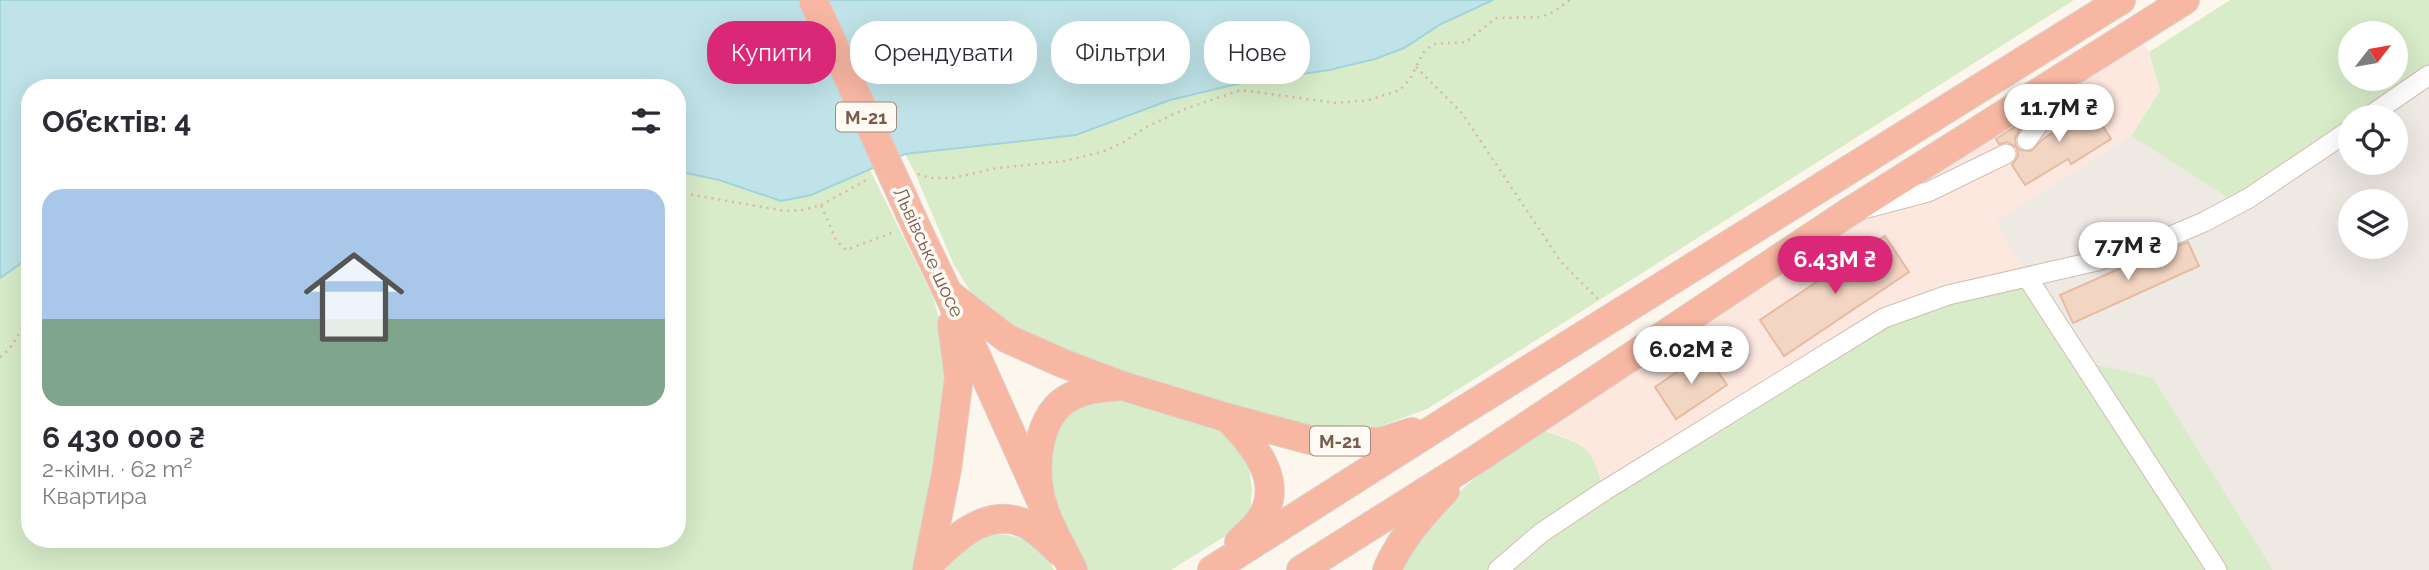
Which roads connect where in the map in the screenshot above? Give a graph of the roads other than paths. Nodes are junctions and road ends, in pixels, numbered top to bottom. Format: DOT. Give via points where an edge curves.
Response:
graph roads {
  1 [pos="813,0"];
  2 [pos="2121,0"];
  3 [pos="2185,0"];
  4 [pos="2085,63"];
  5 [pos="2429,75"];
  6 [pos="2385,105"];
  7 [pos="2338,138"];
  8 [pos="2027,140"];
  9 [pos="2006,154"];
  10 [pos="1850,212"];
  11 [pos="2027,277"];
  12 [pos="948,293"];
  13 [pos="1123,386"];
  14 [pos="1228,418"];
  15 [pos="1451,418"];
  16 [pos="1477,459"];
  17 [pos="1043,505"];
  18 [pos="1071,565"];
  19 [pos="927,568"];
  20 [pos="1210,570"];
  21 [pos="1301,570"];
  22 [pos="1387,570"];
  23 [pos="1498,570"];
  24 [pos="2217,570"];
  1 -- 12 [label="highway, Львівське шосе / М-21, bridge" via="910,232"];
  2 -- 15 [label="highway, М-21"];
  3 -- 4 [label="highway"];
  4 -- 8 [label="lane"];
  4 -- 10 [label="highway"];
  5 -- 6 [label="lane"];
  7 -- 11 [label="lane" via="2260,191 2203,222 2130,251"];
  9 -- 10 [label="lane" via="1928,192"];
  10 -- 16 [label="highway"];
  11 -- 23 [label="lane" via="1926,301 1864,329 1562,519"];
  11 -- 24 [label="lane"];
  12 -- 13 [label="highway, М-21" via="1006,338"];
  12 -- 17 [label="highway, Львівське шосе / М-21"];
  12 -- 19 [label="highway" via="959,377 947,470"];
  13 -- 14 [label="highway, М-21"];
  13 -- 17 [label="highway" via="1071,396 1050,416 1037,455"];
  14 -- 15 [label="highway, М-21" via="1310,440 1380,442"];
  14 -- 20 [label="highway" via="1258,452 1269,479 1269,495 1258,523"];
  15 -- 20 [label="highway"];
  16 -- 21 [label="highway"];
  16 -- 22 [label="highway" via="1426,510"];
  17 -- 18 [label="highway, М-21"];
  18 -- 19 [label="highway" via="1039,533 1020,522 998,520 973,527"];
}
